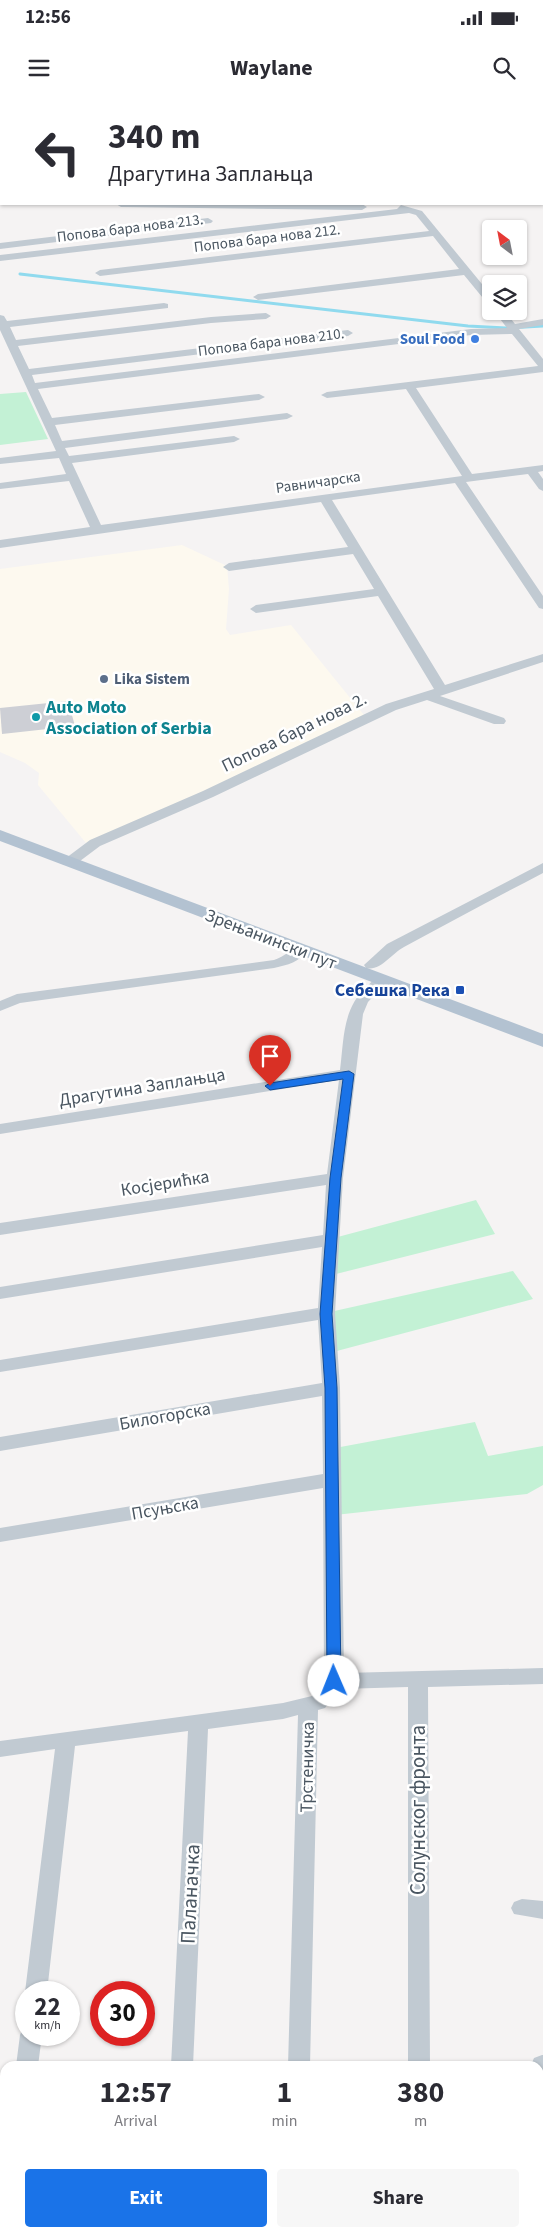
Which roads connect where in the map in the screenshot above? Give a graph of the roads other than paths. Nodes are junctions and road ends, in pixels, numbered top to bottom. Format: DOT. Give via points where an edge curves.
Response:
graph roads {
  1 [pos="358,205"];
  2 [pos="412,210"];
  3 [pos="208,221"];
  4 [pos="437,233"];
  5 [pos="0,246"];
  6 [pos="0,258"];
  7 [pos="468,271"];
  8 [pos="100,273"];
  9 [pos="482,289"];
  10 [pos="258,297"];
  11 [pos="164,306"];
  12 [pos="266,316"];
  13 [pos="506,320"];
  14 [pos="2,322"];
  15 [pos="543,322"];
  16 [pos="514,329"];
  17 [pos="348,333"];
  18 [pos="14,348"];
  19 [pos="0,353"];
  20 [pos="543,367"];
  21 [pos="25,373"];
  22 [pos="410,385"];
  23 [pos="32,387"];
  24 [pos="327,395"];
  25 [pos="259,397"];
  26 [pos="286,416"];
  27 [pos="48,422"];
  28 [pos="225,424"];
  29 [pos="234,439"];
  30 [pos="62,453"];
  31 [pos="0,461"];
  32 [pos="543,468"];
  33 [pos="530,470"];
  34 [pos="73,477"];
  35 [pos="464,478"];
  36 [pos="0,486"];
  37 [pos="543,487"];
  38 [pos="324,497"];
  39 [pos="97,529"];
  40 [pos="0,544"];
  41 [pos="356,550"];
  42 [pos="229,567"];
  43 [pos="382,592"];
  44 [pos="543,605"];
  45 [pos="256,609"];
  46 [pos="543,658"];
  47 [pos="441,690"];
  48 [pos="426,695"];
  49 [pos="499,721"];
  50 [pos="0,824"];
  51 [pos="0,835"];
  52 [pos="75,858"];
  53 [pos="543,867"];
  54 [pos="301,950"];
  55 [pos="376,973"];
  56 [pos="0,1006"];
  57 [pos="543,1030"];
  58 [pos="543,1041"];
  59 [pos="349,1074"];
  60 [pos="0,1129"];
  61 [pos="335,1178"];
  62 [pos="0,1229"];
  63 [pos="330,1240"];
  64 [pos="0,1293"];
  65 [pos="326,1314"];
  66 [pos="0,1366"];
  67 [pos="331,1388"];
  68 [pos="0,1444"];
  69 [pos="330,1480"];
  70 [pos="0,1535"];
  71 [pos="543,1676"];
  72 [pos="418,1679"];
  73 [pos="334,1681"];
  74 [pos="308,1706"];
  75 [pos="198,1722"];
  76 [pos="66,1739"];
  77 [pos="0,1750"];
  78 [pos="522,1908"];
  79 [pos="543,1910"];
  80 [pos="37,1981"];
  81 [pos="30,2046"];
  82 [pos="28,2061"];
  83 [pos="182,2061"];
  84 [pos="299,2061"];
  85 [pos="419,2061"];
  1 -- 2 [label="street"];
  2 -- 4 [label="street" via="419,213"];
  2 -- 6 [label="street, Попова бара нова 213."];
  3 -- 5 [label="street"];
  4 -- 7 [label="street"];
  4 -- 8 [label="street, Попова бара нова 212."];
  7 -- 9 [label="street"];
  7 -- 10 [label="street"];
  11 -- 14 [label="street"];
  12 -- 18 [label="street" via="211,320"];
  13 -- 16 [label="street"];
  14 -- 18 [label="street"];
  15 -- 16 [label="street, Попова бара нова 210."];
  16 -- 20 [label="street"];
  16 -- 23 [label="street, Попова бара нова 210."];
  17 -- 21 [label="street"];
  18 -- 19 [label="street"];
  18 -- 21 [label="street"];
  20 -- 22 [label="street"];
  21 -- 23 [label="street"];
  22 -- 24 [label="street"];
  22 -- 35 [label="street"];
  23 -- 27 [label="street"];
  25 -- 27 [label="street"];
  26 -- 28 [label="street"];
  27 -- 30 [label="street"];
  28 -- 29 [label="street"];
  28 -- 30 [label="street"];
  29 -- 30 [label="street"];
  30 -- 31 [label="street"];
  30 -- 34 [label="street"];
  32 -- 33 [label="street, Равничарска"];
  33 -- 35 [label="street, Равничарска"];
  33 -- 37 [label="street"];
  34 -- 36 [label="street"];
  34 -- 39 [label="street"];
  35 -- 38 [label="street, Равничарска"];
  35 -- 44 [label="street"];
  38 -- 39 [label="street, Равничарска"];
  38 -- 41 [label="street"];
  39 -- 40 [label="street, Равничарска"];
  41 -- 42 [label="street"];
  41 -- 43 [label="street"];
  43 -- 45 [label="street"];
  43 -- 47 [label="street"];
  46 -- 47 [label="street, Попова бара нова 2."];
  47 -- 48 [label="street, Попова бара нова 2."];
  48 -- 49 [label="street"];
  48 -- 52 [label="street, Попова бара нова 2." via="378,712 208,794 94,844"];
  50 -- 52 [label="main road, Зрењанински пут"];
  51 -- 52 [label="main road, Зрењанински пут"];
  52 -- 54 [label="main road, Зрењанински пут"];
  52 -- 55 [label="main road, Зрењанински пут"];
  53 -- 55 [label="street" via="392,947"];
  54 -- 55 [label="main road, Зрењанински пут"];
  54 -- 56 [label="street" via="287,961 274,964 21,998"];
  55 -- 57 [label="main road, Зрењанински пут"];
  55 -- 58 [label="main road, Зрењанински пут"];
  55 -- 59 [label="street" via="355,1014"];
  59 -- 60 [label="street, Драгутина Заплањца"];
  59 -- 61 [label="street"];
  61 -- 62 [label="street, Косјерићка"];
  61 -- 63 [label="street"];
  63 -- 64 [label="street"];
  63 -- 65 [label="street"];
  65 -- 66 [label="street"];
  65 -- 67 [label="street"];
  67 -- 68 [label="street, Билогорска"];
  67 -- 69 [label="street"];
  69 -- 70 [label="street, Псуњска"];
  69 -- 73 [label="street"];
  71 -- 72 [label="street"];
  72 -- 73 [label="street"];
  72 -- 85 [label="street, Солунског фронта"];
  73 -- 74 [label="street, Трстеничка" via="325,1695"];
  74 -- 75 [label="street"];
  74 -- 84 [label="street, Трстеничка"];
  75 -- 76 [label="street"];
  75 -- 83 [label="street, Паланачка"];
  76 -- 77 [label="street"];
  76 -- 80 [label="street"];
  78 -- 79 [label="street"];
  81 -- 82 [label="street"];
}
